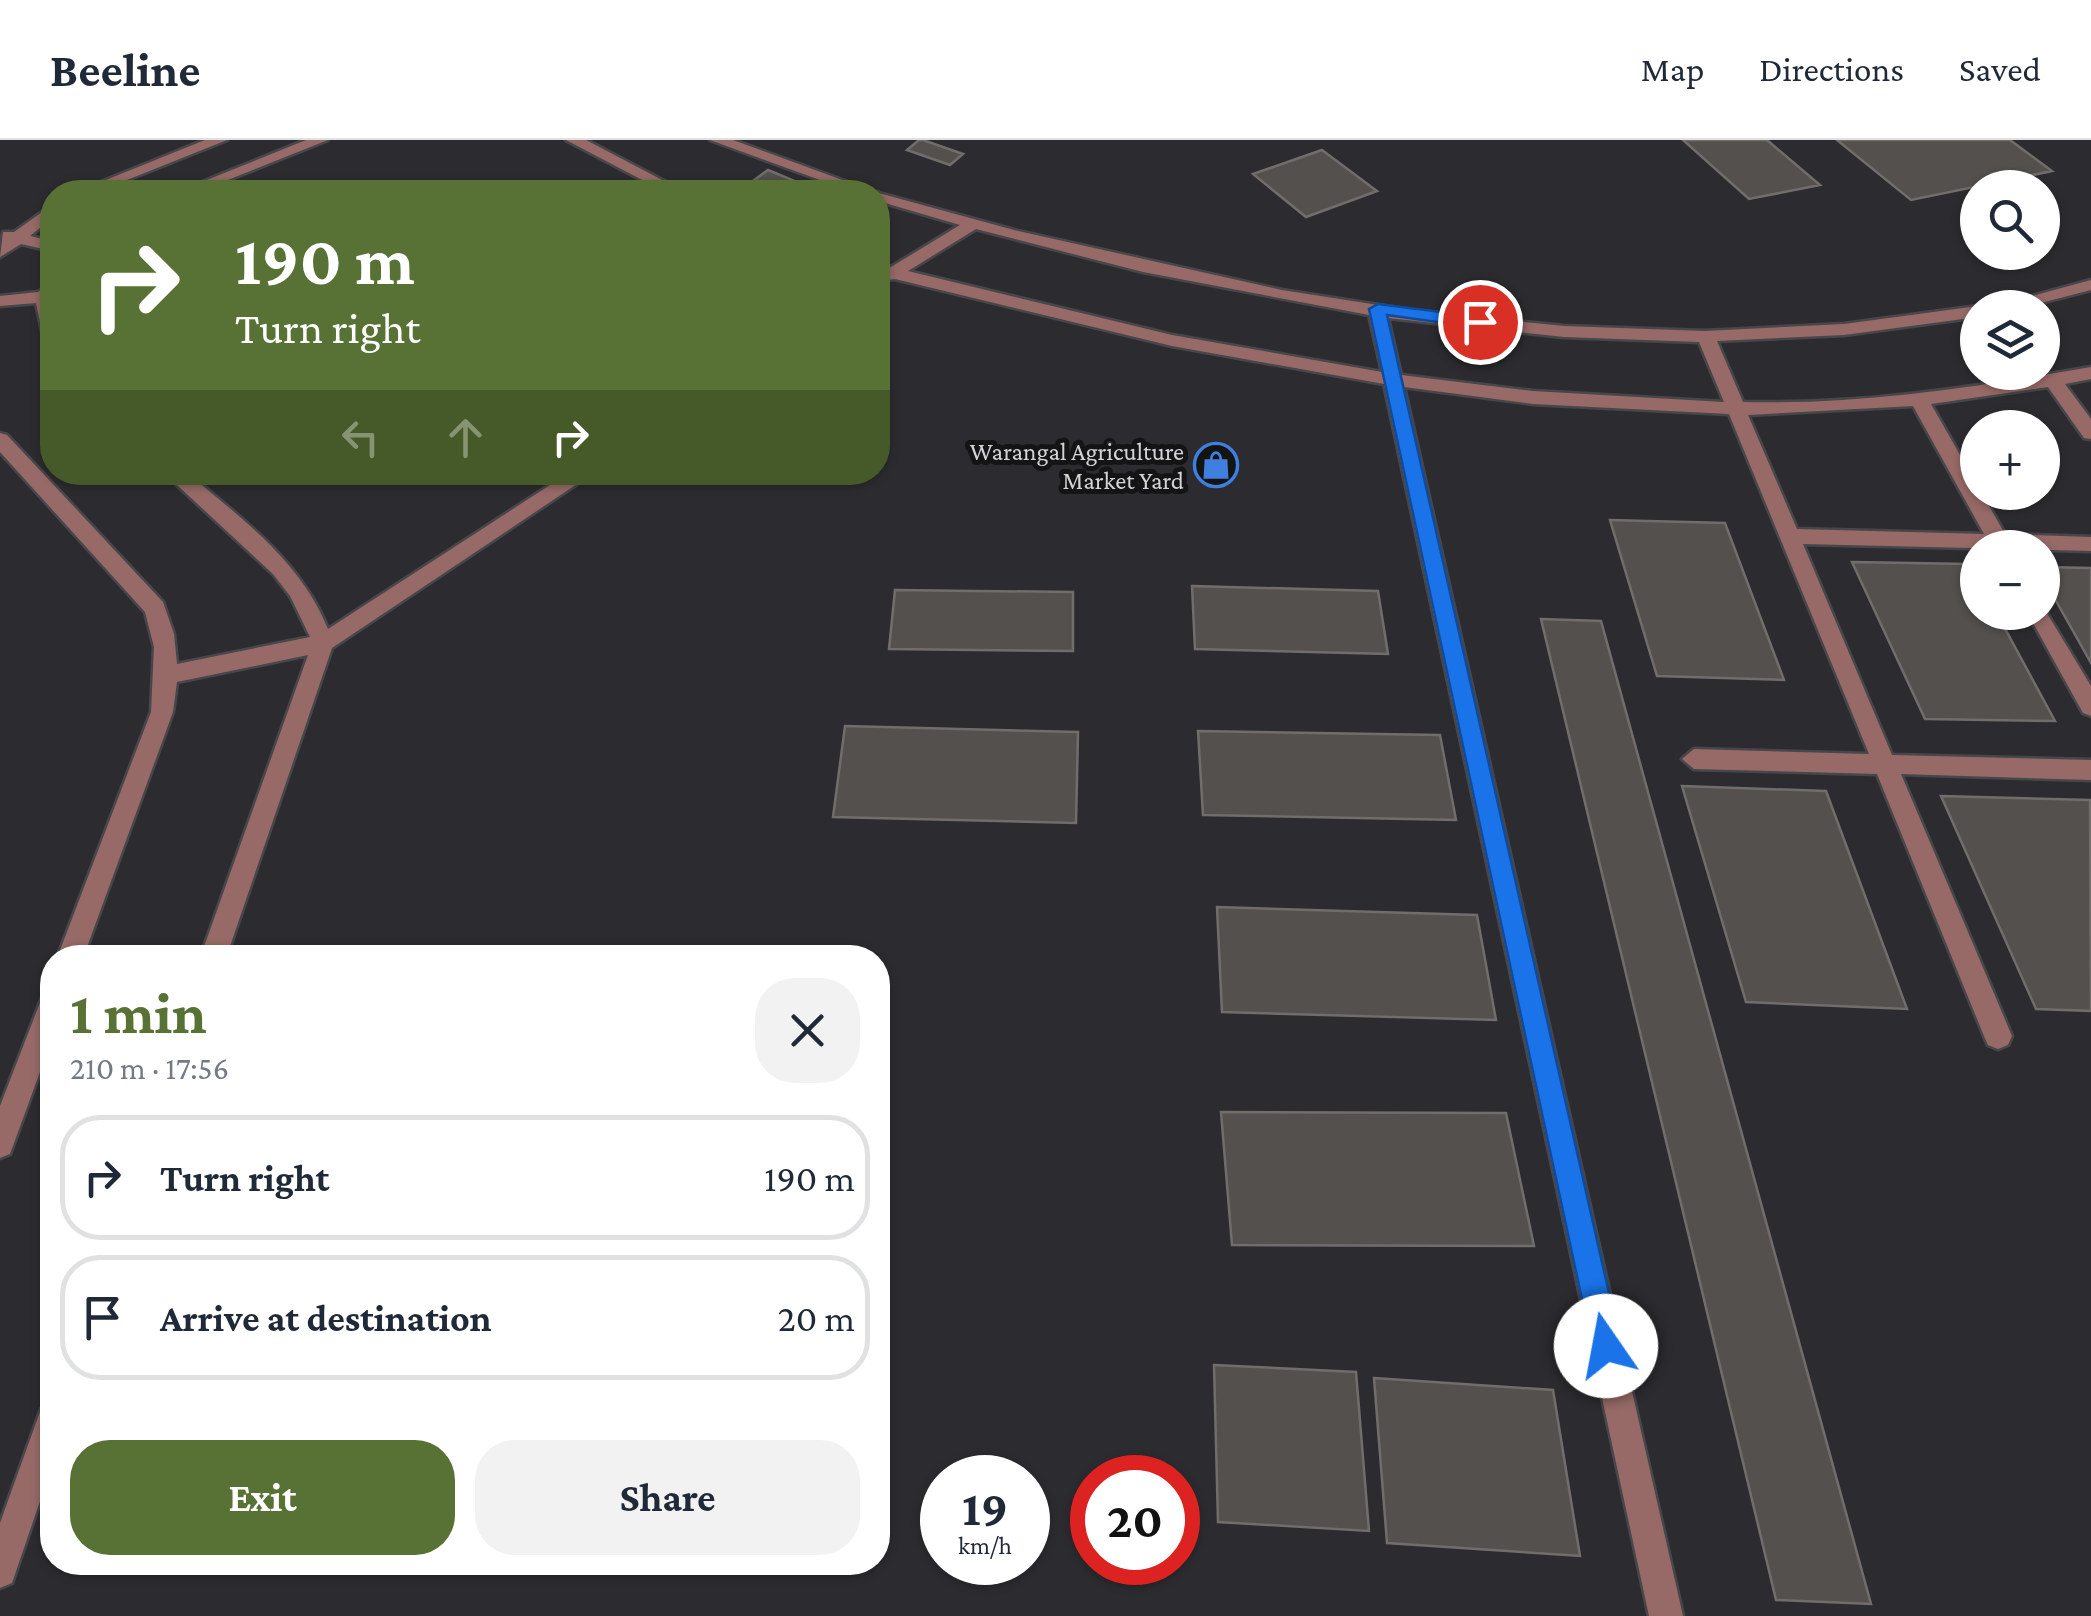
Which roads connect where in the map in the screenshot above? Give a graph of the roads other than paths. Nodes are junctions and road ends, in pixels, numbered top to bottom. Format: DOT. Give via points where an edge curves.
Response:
graph roads {
  1 [pos="219,140"];
  2 [pos="320,140"];
  3 [pos="574,140"];
  4 [pos="718,140"];
  5 [pos="115,180"];
  6 [pos="216,180"];
  7 [pos="652,180"];
  8 [pos="833,180"];
  9 [pos="890,200"];
  10 [pos="40,217"];
  11 [pos="972,224"];
  12 [pos="9,236"];
  13 [pos="40,243"];
  14 [pos="0,252"];
  15 [pos="890,270"];
  16 [pos="890,276"];
  17 [pos="2091,285"];
  18 [pos="2060,293"];
  19 [pos="40,294"];
  20 [pos="0,301"];
  21 [pos="1378,309"];
  22 [pos="1960,313"];
  23 [pos="1706,336"];
  24 [pos="2091,373"];
  25 [pos="2060,379"];
  26 [pos="1394,382"];
  27 [pos="1986,390"];
  28 [pos="2060,390"];
  29 [pos="1919,400"];
  30 [pos="1736,410"];
  31 [pos="2091,433"];
  32 [pos="0,440"];
  33 [pos="40,484"];
  34 [pos="41,485"];
  35 [pos="188,485"];
  36 [pos="565,485"];
  37 [pos="1992,530"];
  38 [pos="1788,536"];
  39 [pos="1960,542"];
  40 [pos="2060,544"];
  41 [pos="2091,544"];
  42 [pos="2048,630"];
  43 [pos="322,643"];
  44 [pos="168,675"];
  45 [pos="2091,707"];
  46 [pos="1694,760"];
  47 [pos="1885,768"];
  48 [pos="2091,770"];
  49 [pos="75,945"];
  50 [pos="217,945"];
  51 [pos="40,1036"];
  52 [pos="1998,1036"];
  53 [pos="0,1144"];
  54 [pos="40,1455"];
  55 [pos="0,1572"];
  56 [pos="1666,1616"];
  1 -- 5 [label="lane"];
  2 -- 6 [label="lane"];
  3 -- 7 [label="lane"];
  4 -- 8 [label="lane"];
  9 -- 11 [label="lane"];
  10 -- 12 [label="lane"];
  11 -- 15 [label="lane"];
  11 -- 21 [label="lane" via="1272,294"];
  12 -- 13 [label="lane"];
  12 -- 14 [label="lane"];
  16 -- 26 [label="lane" via="1118,330"];
  17 -- 18 [label="lane"];
  19 -- 20 [label="lane"];
  21 -- 23 [label="lane"];
  21 -- 26 [label="lane"];
  22 -- 23 [label="lane"];
  23 -- 30 [label="lane"];
  24 -- 25 [label="lane"];
  26 -- 30 [label="lane" via="1574,402"];
  26 -- 56 [label="lane"];
  27 -- 29 [label="lane"];
  28 -- 31 [label="lane"];
  29 -- 30 [label="lane"];
  29 -- 37 [label="lane"];
  30 -- 38 [label="lane"];
  32 -- 33 [label="lane"];
  34 -- 44 [label="lane" via="154,608 165,636"];
  35 -- 43 [label="lane" via="277,562 301,591"];
  36 -- 43 [label="lane"];
  38 -- 39 [label="lane"];
  38 -- 47 [label="lane"];
  40 -- 41 [label="lane"];
  42 -- 45 [label="lane"];
  43 -- 44 [label="lane"];
  43 -- 50 [label="lane"];
  44 -- 49 [label="lane" via="162,712"];
  46 -- 47 [label="lane"];
  47 -- 48 [label="lane"];
  47 -- 52 [label="lane"];
  51 -- 53 [label="lane"];
  54 -- 55 [label="lane"];
}
